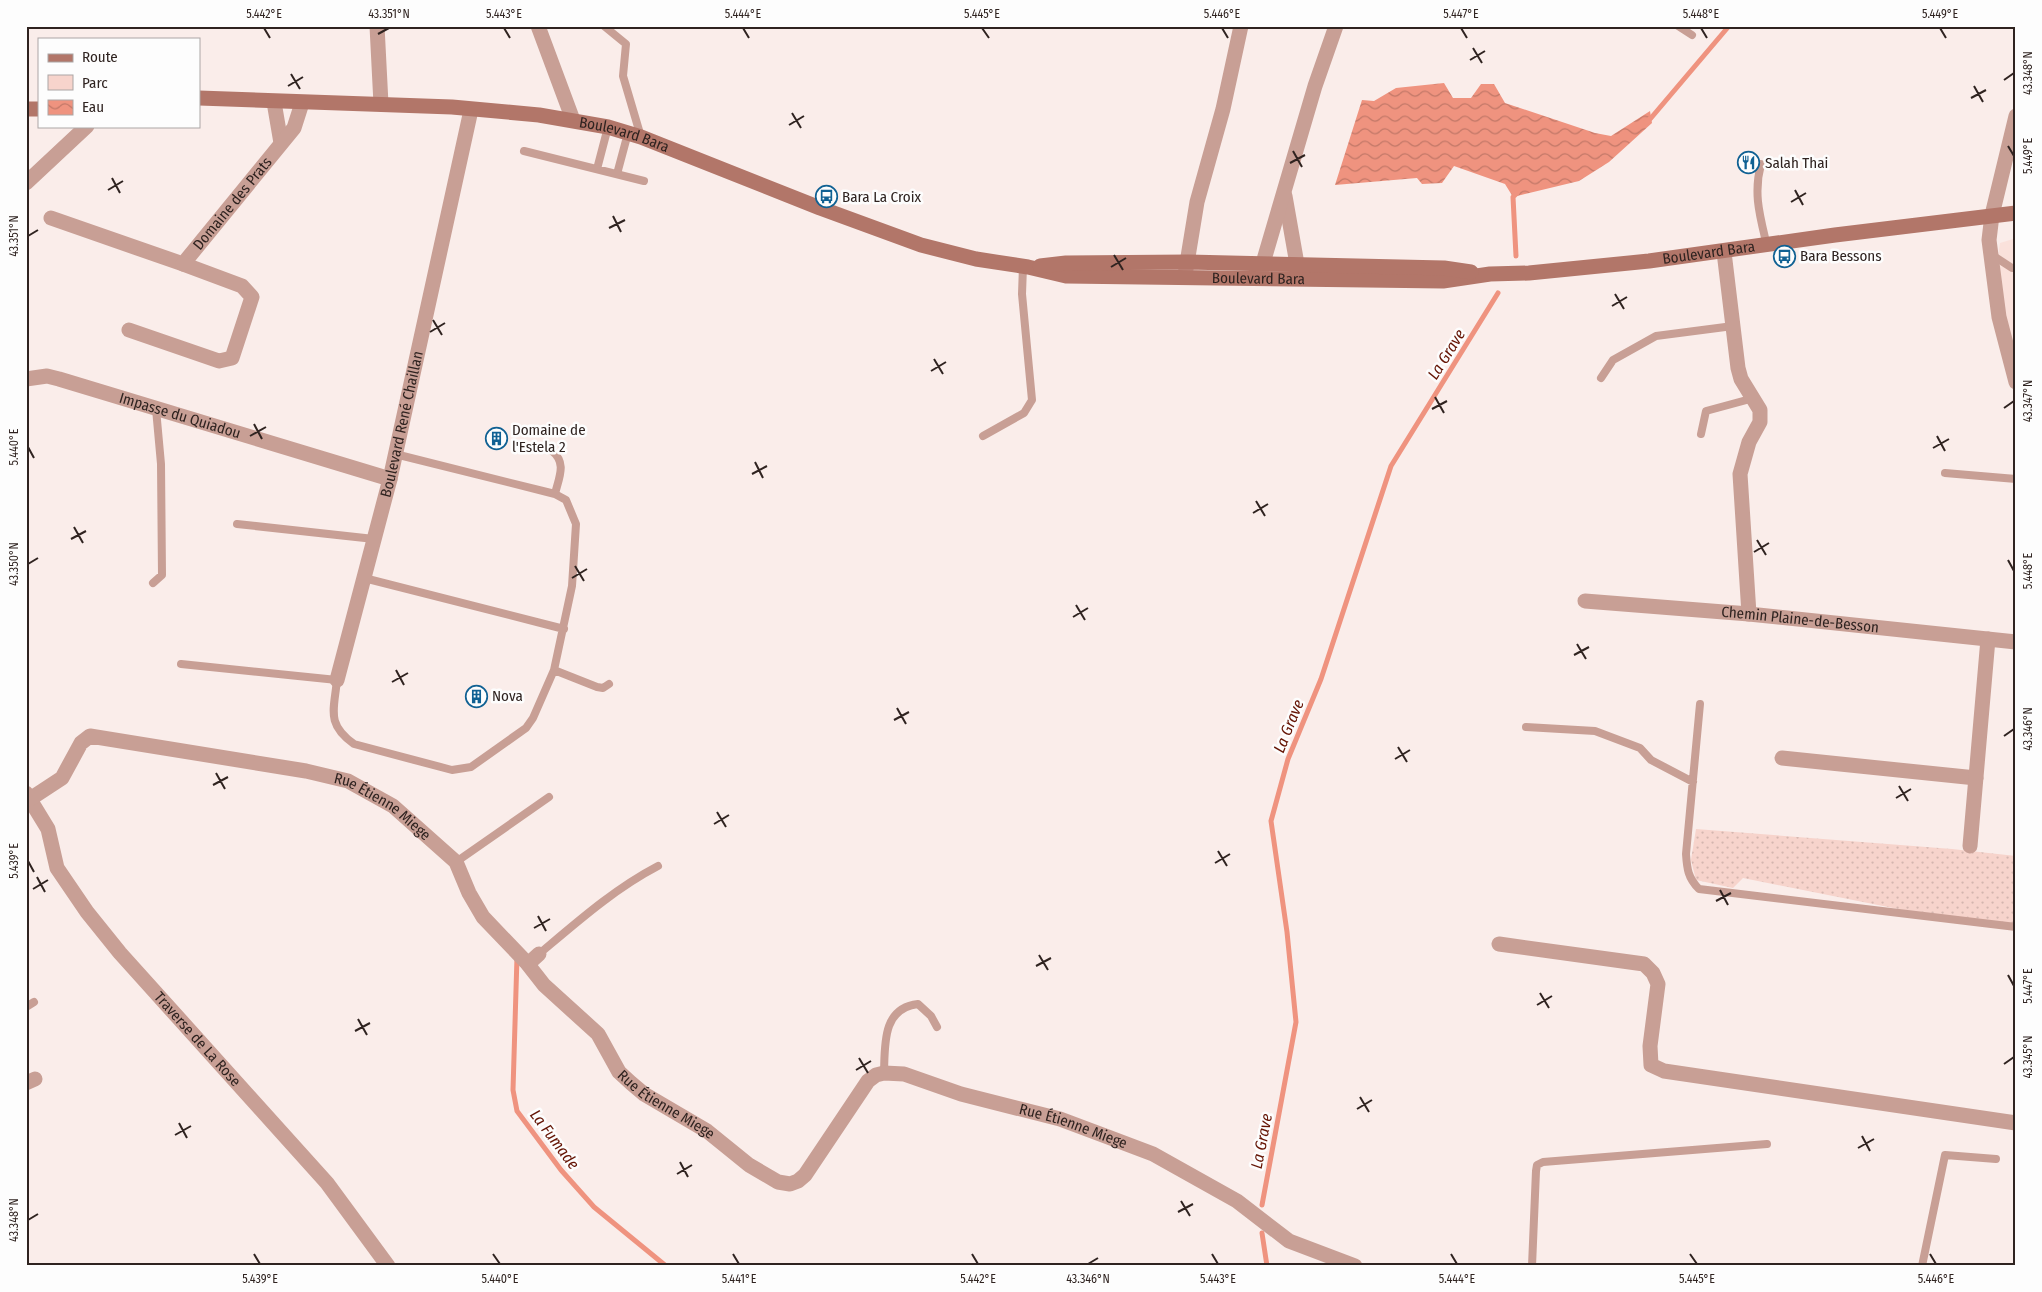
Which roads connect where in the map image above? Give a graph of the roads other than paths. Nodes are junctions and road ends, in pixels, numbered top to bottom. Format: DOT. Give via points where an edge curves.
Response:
graph roads {
  1 [pos="377,26"];
  2 [pos="538,26"];
  3 [pos="604,26"];
  4 [pos="1241,26"];
  5 [pos="1336,26"];
  6 [pos="1678,26"];
  7 [pos="1692,34"];
  8 [pos="200,98"];
  9 [pos="274,102"];
  10 [pos="302,102"];
  11 [pos="381,104"];
  12 [pos="471,110"];
  13 [pos="2016,116"];
  14 [pos="573,120"];
  15 [pos="608,127"];
  16 [pos="85,128"];
  17 [pos="634,135"];
  18 [pos="281,142"];
  19 [pos="524,152"];
  20 [pos="1762,164"];
  21 [pos="597,169"];
  22 [pos="617,174"];
  23 [pos="644,181"];
  24 [pos="26,183"];
  25 [pos="1284,192"];
  26 [pos="2016,213"];
  27 [pos="1992,215"];
  28 [pos="51,218"];
  29 [pos="1767,246"];
  30 [pos="1724,252"];
  31 [pos="1990,254"];
  32 [pos="1188,262"];
  33 [pos="1263,263"];
  34 [pos="183,264"];
  35 [pos="1026,266"];
  36 [pos="2016,268"];
  37 [pos="1297,272"];
  38 [pos="1184,278"];
  39 [pos="1261,279"];
  40 [pos="1733,326"];
  41 [pos="129,330"];
  42 [pos="1601,378"];
  43 [pos="26,379"];
  44 [pos="2016,382"];
  45 [pos="1754,398"];
  46 [pos="156,409"];
  47 [pos="1702,434"];
  48 [pos="982,436"];
  49 [pos="552,451"];
  50 [pos="395,454"];
  51 [pos="1945,472"];
  52 [pos="390,479"];
  53 [pos="2016,479"];
  54 [pos="555,494"];
  55 [pos="236,524"];
  56 [pos="374,539"];
  57 [pos="364,578"];
  58 [pos="153,583"];
  59 [pos="1585,601"];
  60 [pos="1749,614"];
  61 [pos="564,629"];
  62 [pos="1988,639"];
  63 [pos="2016,642"];
  64 [pos="181,664"];
  65 [pos="554,670"];
  66 [pos="337,680"];
  67 [pos="609,684"];
  68 [pos="1700,704"];
  69 [pos="1526,727"];
  70 [pos="1782,758"];
  71 [pos="1976,778"];
  72 [pos="1693,782"];
  73 [pos="28,796"];
  74 [pos="549,797"];
  75 [pos="1970,846"];
  76 [pos="456,862"];
  77 [pos="658,866"];
  78 [pos="2016,927"];
  79 [pos="1499,944"];
  80 [pos="534,959"];
  81 [pos="34,1002"];
  82 [pos="26,1007"];
  83 [pos="937,1027"];
  84 [pos="884,1073"];
  85 [pos="2016,1123"];
  86 [pos="1767,1144"];
  87 [pos="1996,1159"];
  88 [pos="388,1266"];
  89 [pos="1356,1266"];
  90 [pos="1532,1266"];
  91 [pos="1922,1266"];
  1 -- 11 [label="street"];
  2 -- 14 [label="street"];
  3 -- 17 [label="lane" via="626,44 623,76"];
  4 -- 32 [label="street" via="1223,109 1197,202"];
  5 -- 25 [label="street"];
  6 -- 7 [label="lane"];
  8 -- 9 [label="street, Boulevard Bara"];
  9 -- 10 [label="street, Boulevard Bara"];
  9 -- 18 [label="street, Domaine des Prats"];
  10 -- 11 [label="street, Boulevard Bara"];
  10 -- 18 [label="street, Domaine des Prats" via="294,128"];
  11 -- 12 [label="street, Boulevard Bara"];
  12 -- 14 [label="street, Boulevard Bara"];
  12 -- 50 [label="street, Boulevard René Chaillan"];
  13 -- 27 [label="street"];
  14 -- 15 [label="street, Boulevard Bara"];
  15 -- 17 [label="street, Boulevard Bara"];
  15 -- 21 [label="lane"];
  16 -- 24 [label="street"];
  17 -- 22 [label="lane"];
  17 -- 35 [label="street, Boulevard Bara" via="921,245 976,259"];
  18 -- 34 [label="street, Domaine des Prats"];
  19 -- 21 [label="lane"];
  20 -- 29 [label="lane" via="1757,181 1757,205"];
  21 -- 22 [label="lane"];
  22 -- 23 [label="lane"];
  25 -- 33 [label="street"];
  25 -- 37 [label="street"];
  26 -- 27 [label="street, Boulevard Bara"];
  27 -- 29 [label="street, Boulevard Bara"];
  27 -- 31 [label="street"];
  28 -- 34 [label="street, Domaine des Prats"];
  29 -- 30 [label="street, Boulevard Bara"];
  30 -- 37 [label="street, Boulevard Bara" via="1442,281"];
  30 -- 40 [label="street"];
  31 -- 36 [label="lane"];
  31 -- 44 [label="street" via="1999,317"];
  32 -- 33 [label="street, Boulevard Bara"];
  32 -- 35 [label="street, Boulevard Bara"];
  32 -- 38 [label="street"];
  33 -- 37 [label="street, Boulevard Bara"];
  33 -- 39 [label="street"];
  34 -- 41 [label="street, Domaine des Prats" via="242,286 252,297 232,358 219,361"];
  35 -- 38 [label="street, Boulevard Bara" via="1066,276"];
  35 -- 48 [label="lane" via="1022,294 1032,400 1024,413"];
  37 -- 39 [label="street, Boulevard Bara"];
  38 -- 39 [label="street, Boulevard Bara"];
  40 -- 42 [label="lane" via="1656,336 1613,360"];
  40 -- 45 [label="street" via="1741,379"];
  43 -- 46 [label="street, Impasse du Quiadou" via="47,376"];
  45 -- 47 [label="lane" via="1706,411"];
  45 -- 60 [label="street" via="1760,410 1760,422 1749,442 1740,474"];
  46 -- 52 [label="street, Impasse du Quiadou"];
  46 -- 58 [label="lane" via="161,464 162,575"];
  49 -- 54 [label="lane" via="562,464"];
  50 -- 52 [label="street, Boulevard René Chaillan"];
  50 -- 54 [label="lane"];
  51 -- 53 [label="lane"];
  52 -- 56 [label="street, Boulevard René Chaillan"];
  54 -- 61 [label="lane" via="566,500 576,524 572,586"];
  55 -- 56 [label="lane"];
  56 -- 57 [label="street, Boulevard René Chaillan"];
  57 -- 61 [label="lane"];
  57 -- 66 [label="street, Boulevard René Chaillan"];
  59 -- 60 [label="street, Chemin Plaine-de-Besson"];
  60 -- 62 [label="street, Chemin Plaine-de-Besson"];
  61 -- 65 [label="lane"];
  62 -- 63 [label="street, Chemin Plaine-de-Besson"];
  62 -- 71 [label="street"];
  64 -- 66 [label="lane"];
  65 -- 66 [label="lane" via="526,728 470,767 452,770 354,744 341,735 333,718"];
  65 -- 67 [label="lane" via="597,687"];
  68 -- 72 [label="lane"];
  69 -- 72 [label="lane" via="1596,732 1640,748 1651,760"];
  70 -- 71 [label="street"];
  71 -- 75 [label="street"];
  72 -- 78 [label="lane" via="1686,854 1690,881 1699,889"];
  73 -- 76 [label="street, Rue Étienne Miege" via="62,778 81,743 90,736 97,736 262,762 348,781 394,806"];
  73 -- 88 [label="street, Traverse de La Rose" via="48,829 57,868 87,912 326,1183"];
  74 -- 76 [label="lane"];
  76 -- 80 [label="street, Rue Étienne Miege" via="483,917"];
  77 -- 80 [label="lane" via="591,910"];
  79 -- 85 [label="street" via="1644,964 1658,984 1650,1046 1651,1065 1664,1071"];
  80 -- 84 [label="street, Rue Étienne Miege" via="544,984 598,1034 620,1072 631,1083 707,1132 748,1165 778,1182 790,1184 804,1175 868,1081"];
  81 -- 82 [label="lane"];
  83 -- 84 [label="lane" via="918,1004 898,1012 890,1021 886,1037"];
  84 -- 89 [label="street, Rue Étienne Miege" via="904,1074 961,1094 1060,1119 1153,1154 1237,1201 1289,1241"];
  86 -- 90 [label="lane" via="1537,1165"];
  87 -- 91 [label="lane" via="1945,1155"];
}
